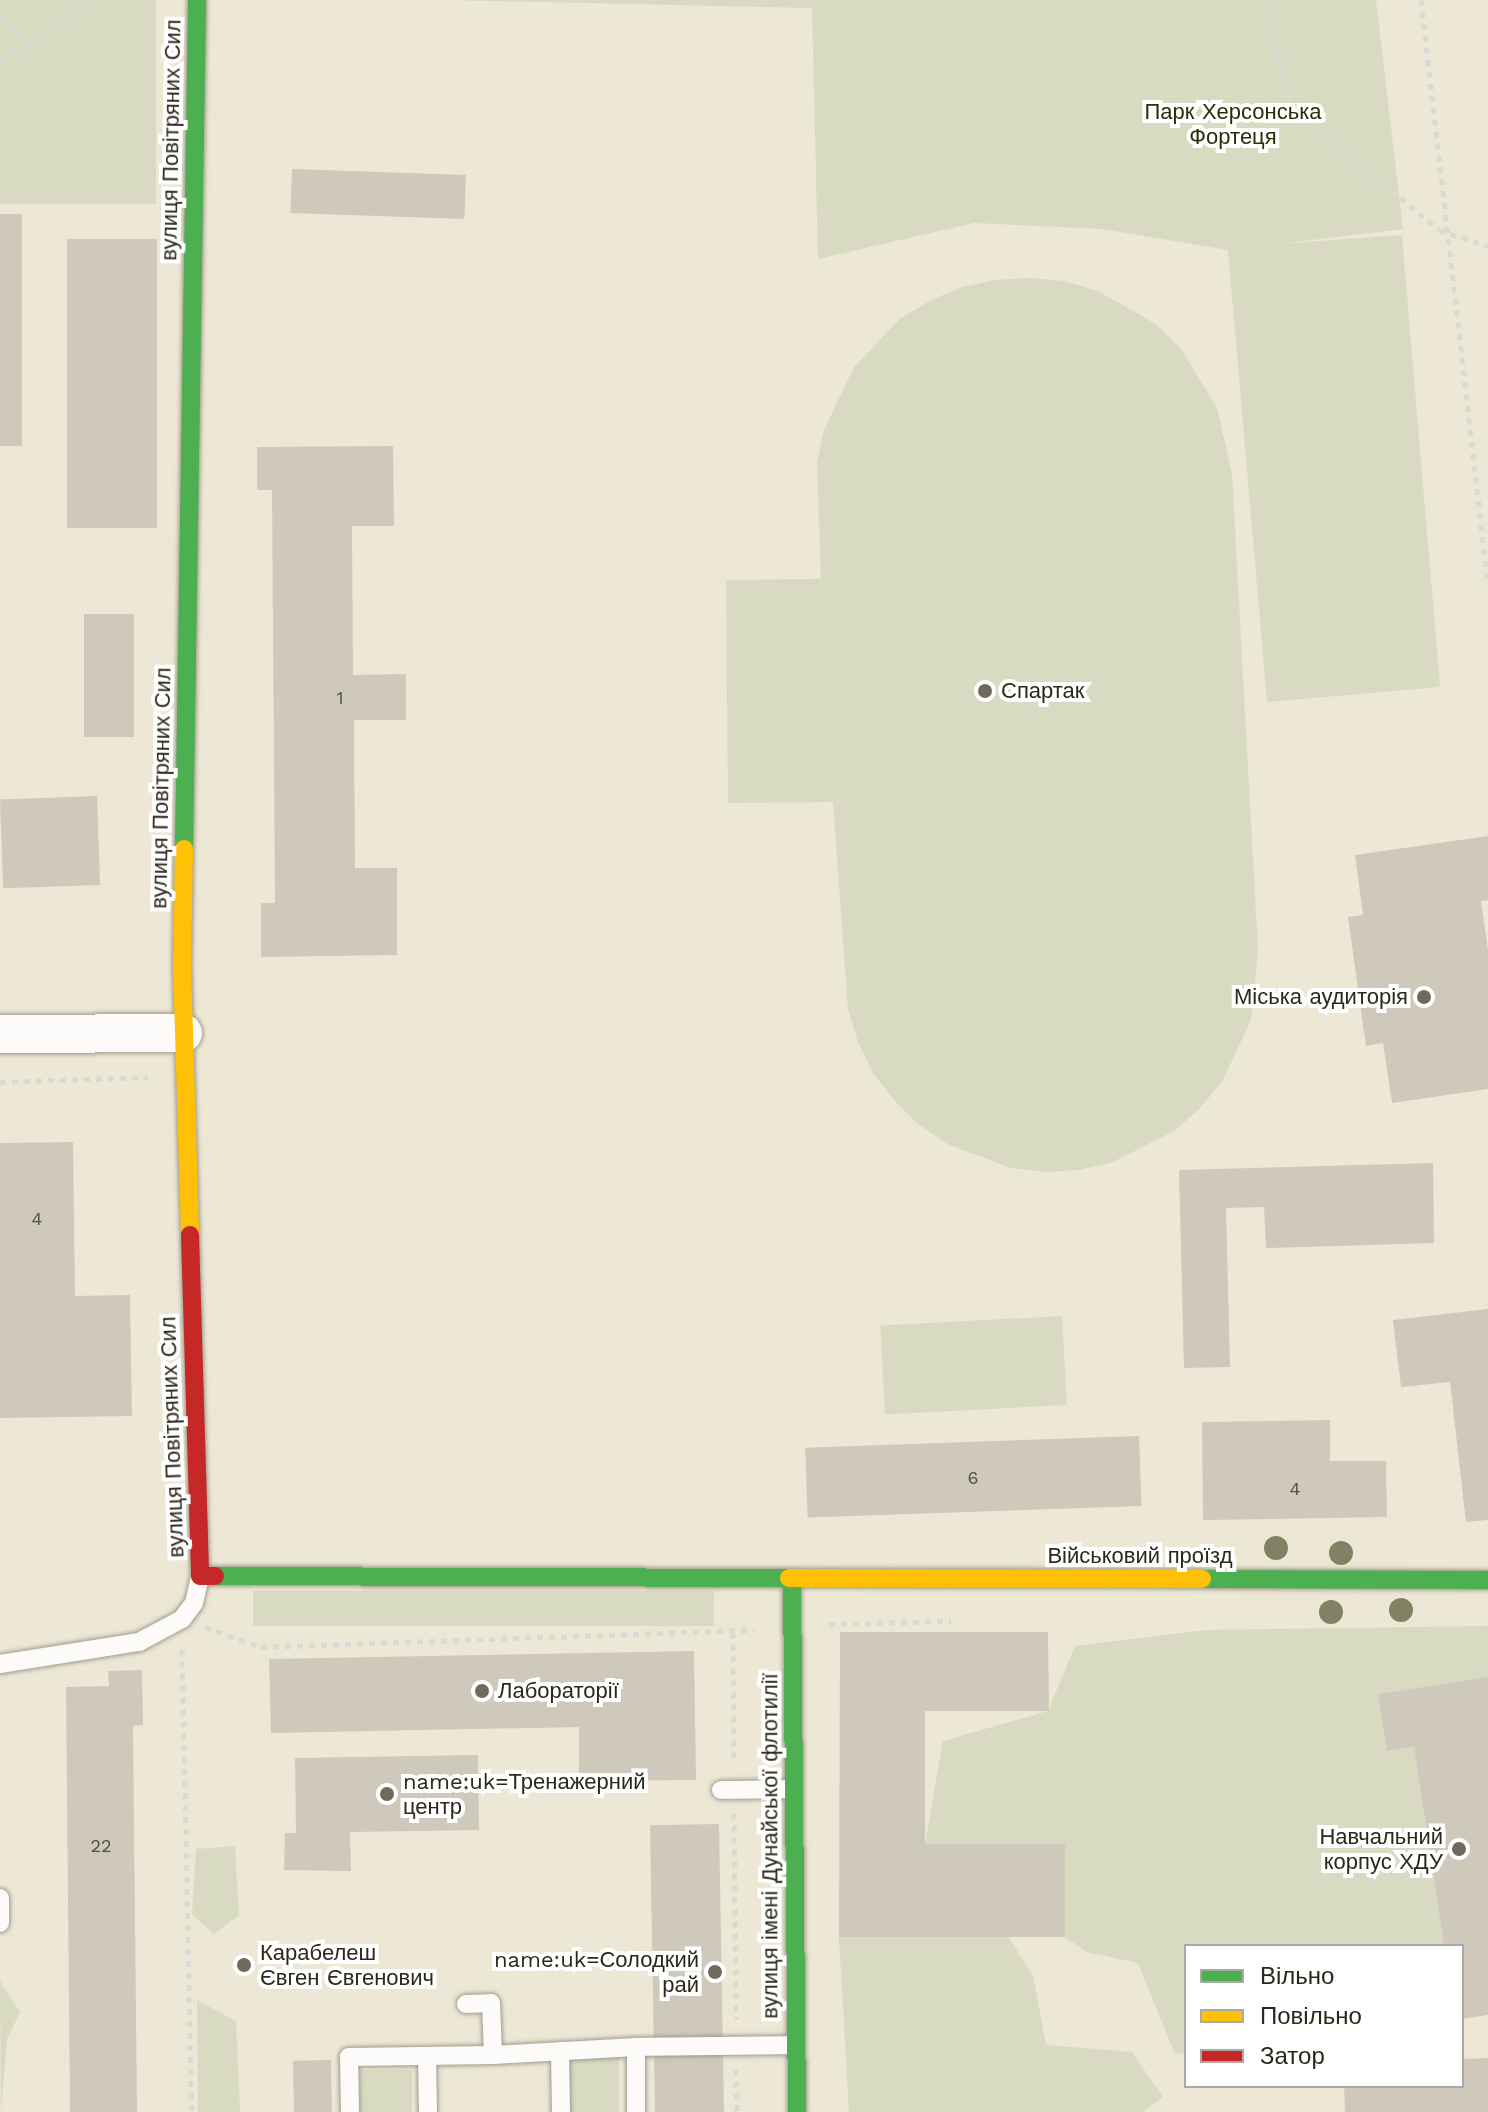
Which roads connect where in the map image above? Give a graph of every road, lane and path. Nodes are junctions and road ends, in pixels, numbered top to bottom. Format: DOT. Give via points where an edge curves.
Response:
graph roads {
  1 [pos="96,0"];
  2 [pos="197,0"];
  3 [pos="1267,0"];
  4 [pos="1421,0"];
  5 [pos="0,15"];
  6 [pos="27,44"];
  7 [pos="0,62"];
  8 [pos="1448,233"];
  9 [pos="1488,246"];
  10 [pos="1488,515"];
  11 [pos="1480,516"];
  12 [pos="1488,585"];
  13 [pos="183,1033"];
  14 [pos="0,1034"];
  15 [pos="200,1576"];
  16 [pos="792,1580"];
  17 [pos="1488,1580"];
  18 [pos="182,1619"];
  19 [pos="0,1664"];
  20 [pos="792,1789"];
  21 [pos="728,1790"];
  22 [pos="0,1898"];
  23 [pos="0,1923"];
  24 [pos="466,2004"];
  25 [pos="795,2045"];
  26 [pos="736,2046"];
  27 [pos="636,2047"];
  28 [pos="560,2051"];
  29 [pos="493,2055"];
  30 [pos="427,2056"];
  31 [pos="350,2112"];
  32 [pos="428,2112"];
  33 [pos="561,2112"];
  34 [pos="636,2112"];
  35 [pos="737,2112"];
  36 [pos="797,2112"];
  1 -- 6 [label="path"];
  2 -- 13 [label="street, вулиця Повітряних Сил"];
  3 -- 8 [label="path" via="1290,105"];
  4 -- 8 [label="path"];
  5 -- 6 [label="path"];
  6 -- 7 [label="path"];
  8 -- 9 [label="path"];
  8 -- 11 [label="path"];
  10 -- 11 [label="path"];
  11 -- 12 [label="path"];
  13 -- 14 [label="street"];
  13 -- 15 [label="street, вулиця Повітряних Сил"];
  15 -- 16 [label="street, Військовий проїзд"];
  15 -- 18 [label="lane" via="194,1603"];
  16 -- 17 [label="street, Військовий проїзд"];
  16 -- 20 [label="street, вулиця імені Дунайської флотилії"];
  18 -- 19 [label="lane" via="139,1642"];
  18 -- 21 [label="path" via="261,1647 733,1632"];
  20 -- 21 [label="lane"];
  20 -- 25 [label="street, вулиця імені Дунайської флотилії"];
  21 -- 26 [label="path"];
  22 -- 23 [label="lane"];
  24 -- 29 [label="lane" via="491,2003"];
  25 -- 26 [label="lane"];
  25 -- 36 [label="street, вулиця імені Дунайської флотилії"];
  26 -- 27 [label="lane"];
  26 -- 35 [label="path"];
  27 -- 28 [label="lane"];
  27 -- 34 [label="lane"];
  28 -- 29 [label="lane"];
  28 -- 33 [label="lane"];
  29 -- 30 [label="lane"];
  30 -- 31 [label="lane" via="349,2057"];
  30 -- 32 [label="lane"];
}
